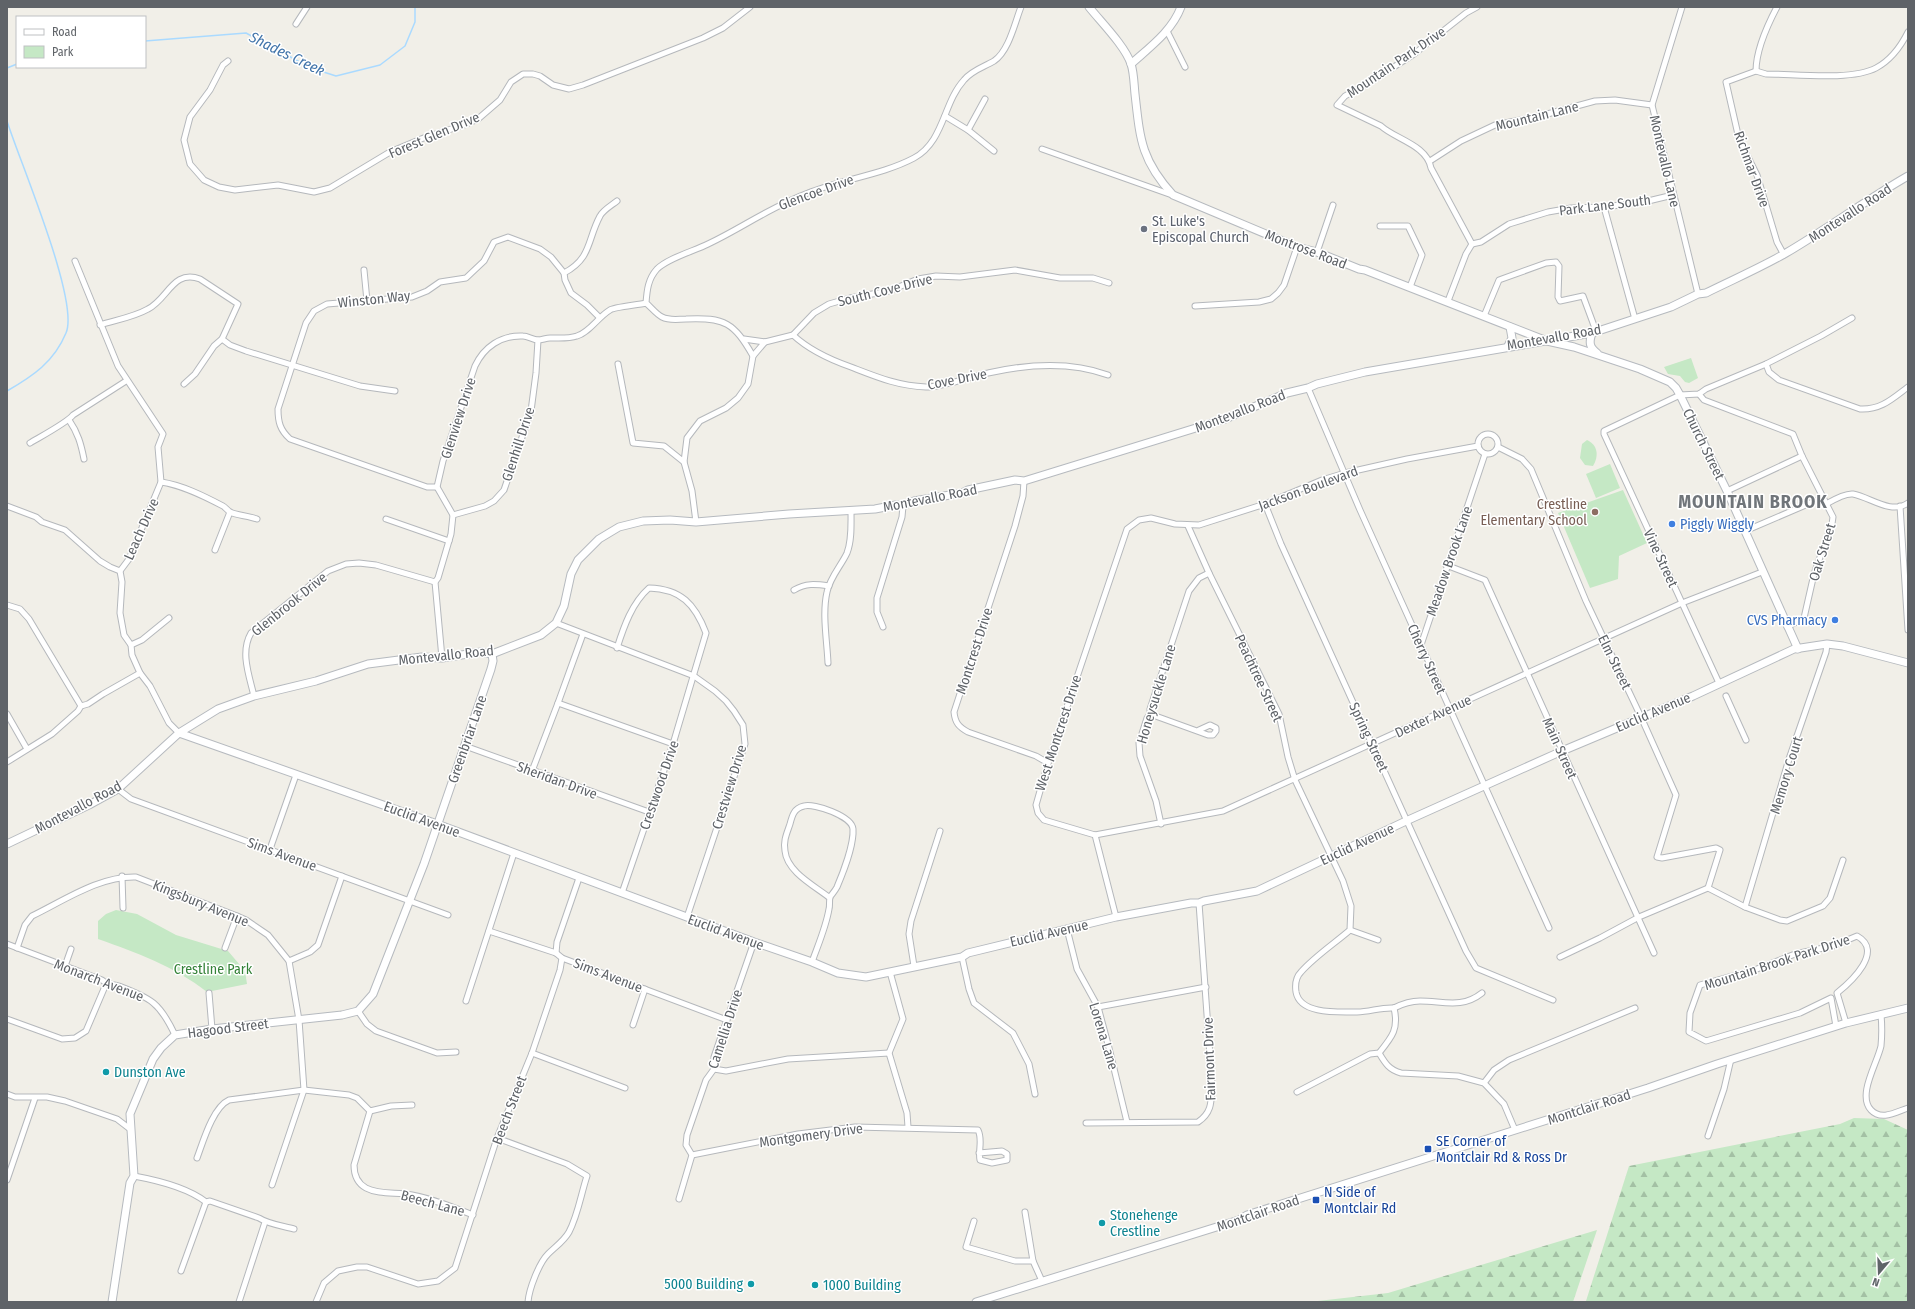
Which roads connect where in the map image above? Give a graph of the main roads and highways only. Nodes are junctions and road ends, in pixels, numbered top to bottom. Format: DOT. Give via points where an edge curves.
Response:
graph roads {
  1 [pos="1089,7"];
  2 [pos="1181,7"];
  3 [pos="1131,64"];
  4 [pos="1908,176"];
  5 [pos="1510,327"];
  6 [pos="1594,332"];
  7 [pos="1547,341"];
  8 [pos="1508,346"];
  9 [pos="1599,355"];
  10 [pos="1798,649"];
  11 [pos="492,654"];
  12 [pos="1908,662"];
  13 [pos="179,733"];
  14 [pos="437,824"];
  15 [pos="7,844"];
  16 [pos="1908,1008"];
  17 [pos="112,1302"];
  18 [pos="976,1302"];
  1 -- 3 [label="main road" via="1115,38"];
  2 -- 3 [label="main road" via="1166,31"];
  3 -- 5 [label="main road, Montrose Road" via="1140,136 1145,155 1160,181 1173,195 1297,247 1317,252 1448,301"];
  4 -- 6 [label="main road, Montevallo Road" via="1879,192 1784,255 1706,293"];
  5 -- 7 [label="main road, Montrose Road"];
  5 -- 8 [label="main road" via="1512,338"];
  6 -- 7 [label="main road, Montevallo Road"];
  6 -- 9 [label="main road" via="1590,339 1591,349"];
  7 -- 8 [label="main road, Montevallo Road"];
  7 -- 9 [label="main road, Church Street"];
  8 -- 11 [label="main road, Montevallo Road" via="1365,372 1317,384 1287,393 1225,419 1024,481 1015,480 914,501 903,506 696,522 643,521 619,527 599,539 578,560 556,623 541,635"];
  9 -- 10 [label="main road, Church Street" via="1640,369 1670,382 1676,388 1727,491"];
  10 -- 12 [label="main road, Euclid Avenue" via="1827,644"];
  10 -- 14 [label="main road, Euclid Avenue" via="1562,751 1257,891 1116,917 968,953 962,957 866,977 838,973"];
  11 -- 13 [label="main road, Montevallo Road" via="481,652 368,664 254,696 218,709"];
  11 -- 14 [label="main road, Greenbriar Lane" via="491,669"];
  13 -- 14 [label="main road, Euclid Avenue"];
  13 -- 15 [label="main road, Montevallo Road" via="118,789"];
  14 -- 17 [label="main road, Hagood Street" via="373,994 358,1011 342,1016 212,1028 175,1035 153,1059 130,1114 134,1176 130,1183"];
  16 -- 18 [label="main road, Montclair Road" via="1846,1023 1731,1059 1648,1088"];
}
